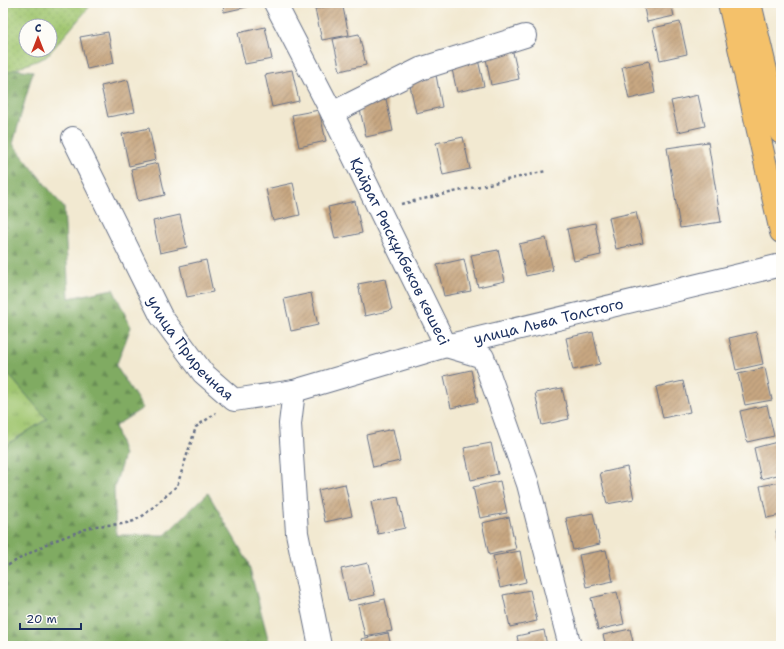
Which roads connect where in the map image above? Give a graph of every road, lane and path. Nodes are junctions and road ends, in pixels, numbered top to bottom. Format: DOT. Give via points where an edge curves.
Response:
graph roads {
  1 [pos="275,3"];
  2 [pos="729,3"];
  3 [pos="750,3"];
  4 [pos="524,36"];
  5 [pos="332,113"];
  6 [pos="781,133"];
  7 [pos="73,138"];
  8 [pos="546,171"];
  9 [pos="378,209"];
  10 [pos="781,232"];
  11 [pos="781,265"];
  12 [pos="446,346"];
  13 [pos="294,391"];
  14 [pos="234,400"];
  15 [pos="3,568"];
  16 [pos="320,646"];
  17 [pos="570,646"];
  1 -- 5 [label="street, Қайрат Рысқұлбеков көшесі"];
  2 -- 10 [label="main road"];
  3 -- 6 [label="main road"];
  4 -- 5 [label="street" via="420,69"];
  5 -- 9 [label="street, Қайрат Рысқұлбеков көшесі"];
  7 -- 14 [label="street, улица Приречная" via="161,316 203,373"];
  8 -- 9 [label="path"];
  9 -- 12 [label="street, Қайрат Рысқұлбеков көшесі"];
  11 -- 12 [label="street, улица Льва Толстого"];
  12 -- 13 [label="street, улица Льва Толстого"];
  12 -- 17 [label="street, Қайрат Рысқұлбеков көшесі" via="483,356 528,484"];
  13 -- 14 [label="street, улица Приречная"];
  13 -- 16 [label="street" via="290,424 297,533"];
  14 -- 15 [label="path" via="196,427 177,486 144,515 122,524 94,526 48,543"];
}
